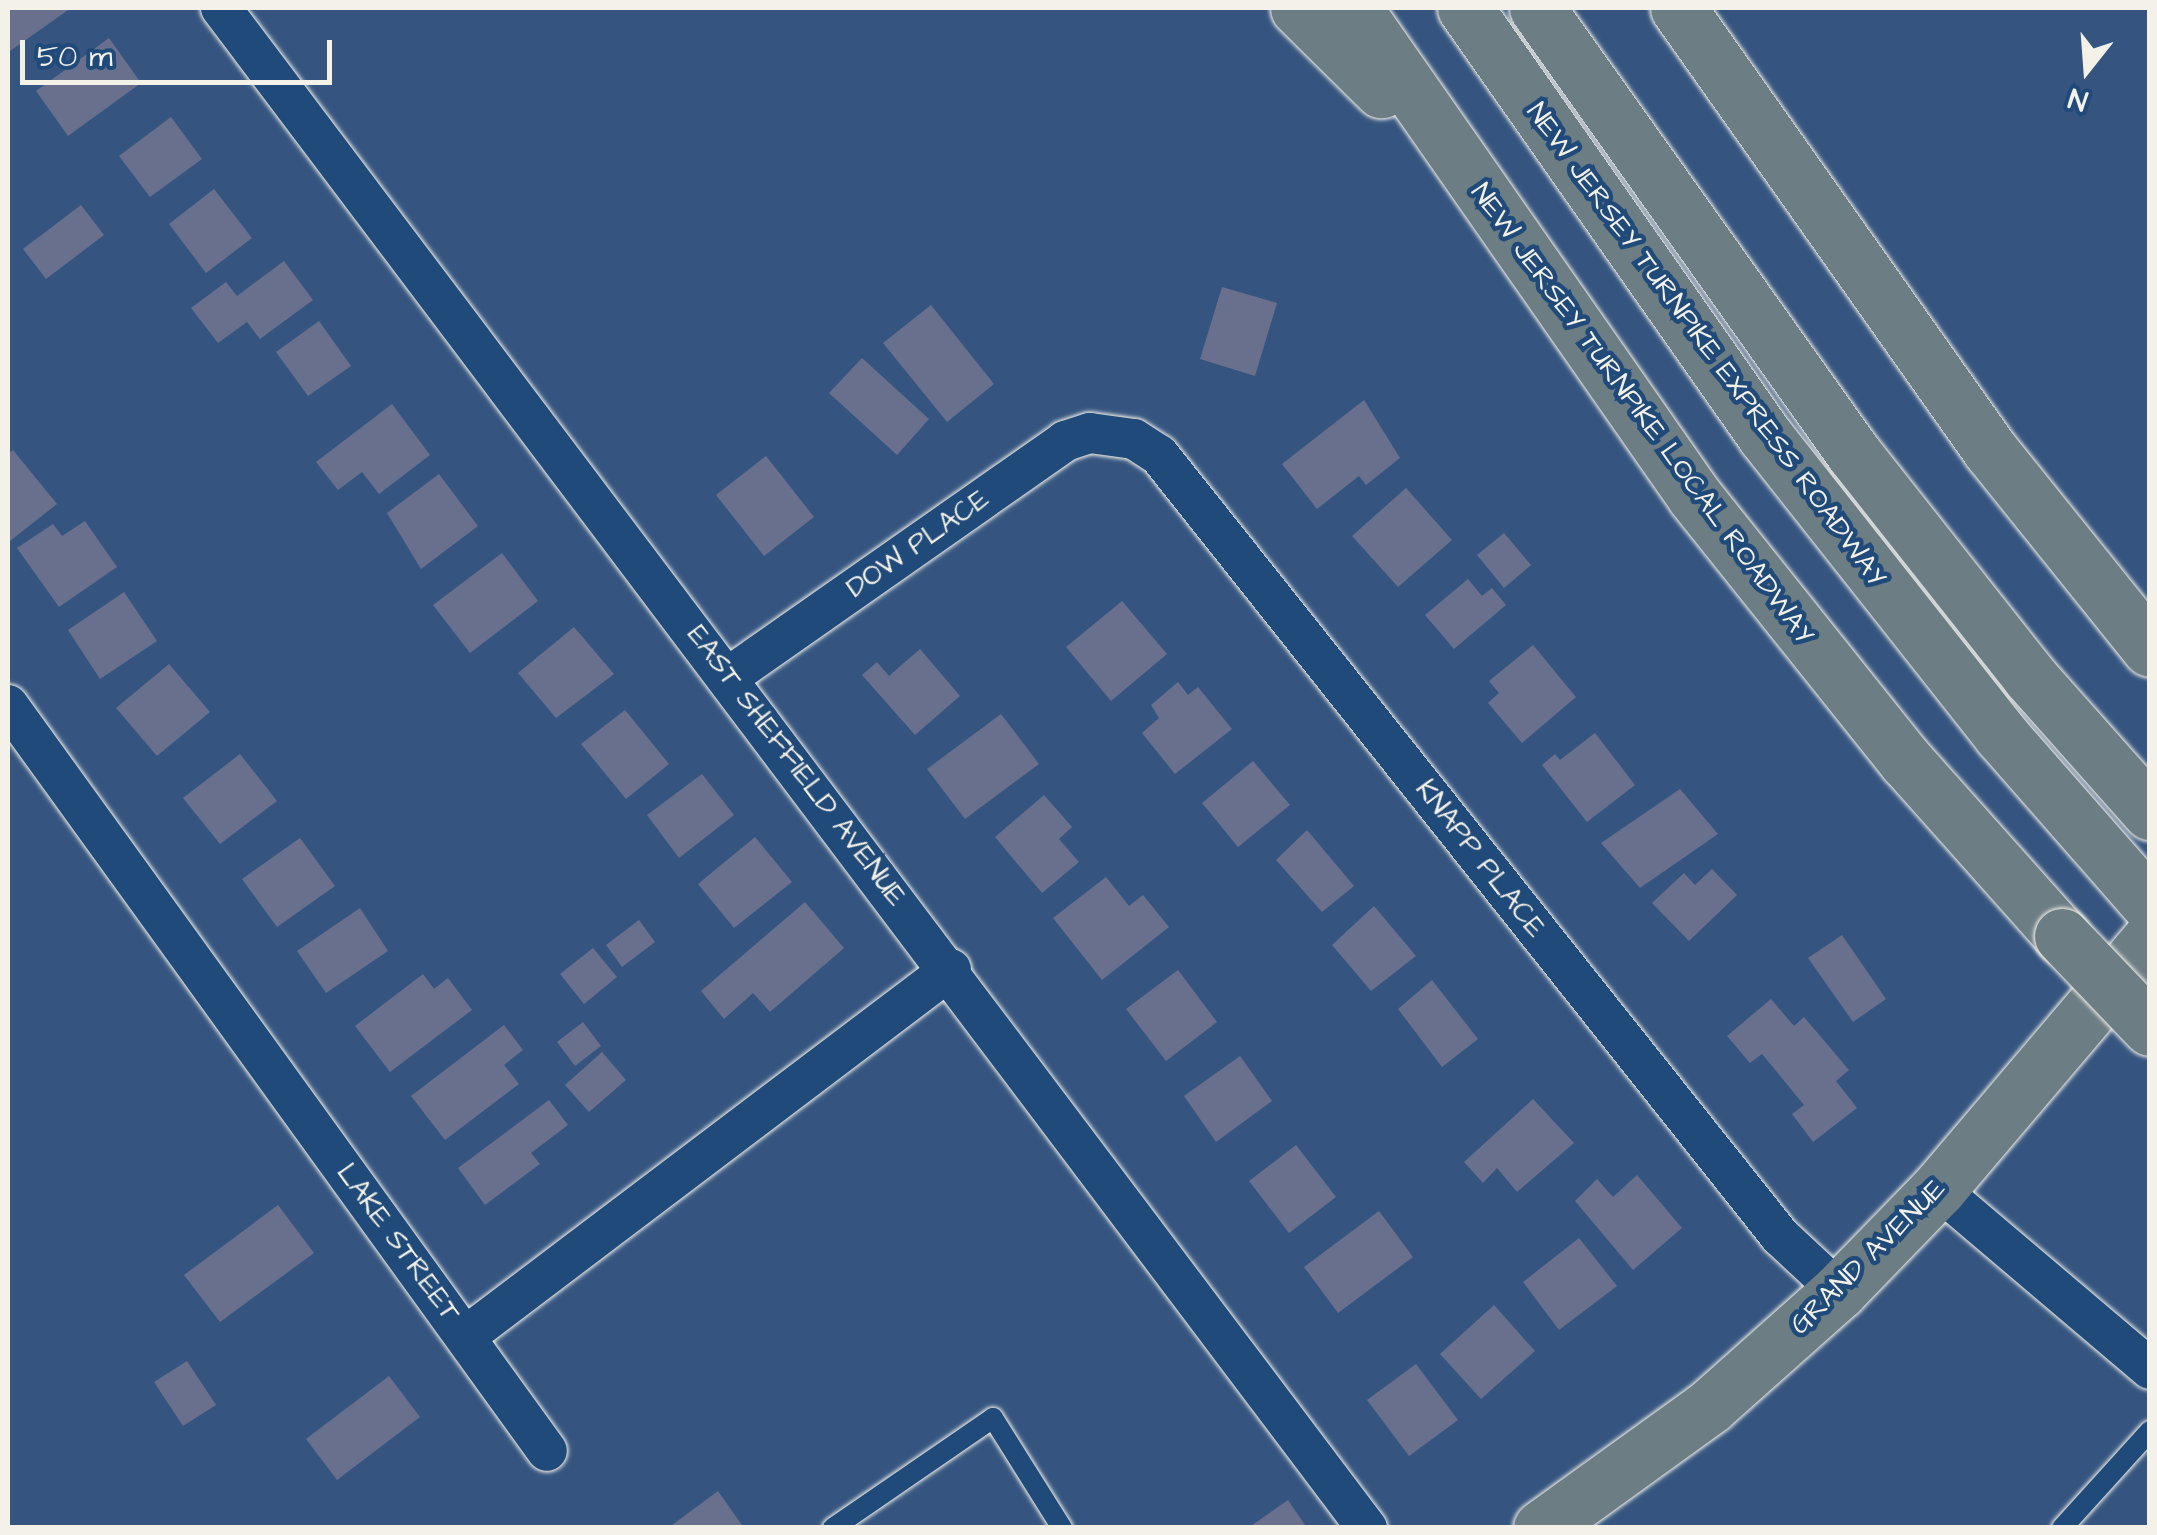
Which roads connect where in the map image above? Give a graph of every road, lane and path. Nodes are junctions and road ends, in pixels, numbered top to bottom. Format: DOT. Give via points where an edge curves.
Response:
graph roads {
  1 [pos="222,8"];
  2 [pos="1298,8"];
  3 [pos="1354,8"];
  4 [pos="1465,8"];
  5 [pos="1537,8"];
  6 [pos="1678,8"];
  7 [pos="1467,175"];
  8 [pos="1118,434"];
  9 [pos="2150,649"];
  10 [pos="727,678"];
  11 [pos="8,706"];
  12 [pos="2150,812"];
  13 [pos="2134,889"];
  14 [pos="2150,939"];
  15 [pos="951,969"];
  16 [pos="2150,1028"];
  17 [pos="1938,1189"];
  18 [pos="1839,1291"];
  19 [pos="466,1336"];
  20 [pos="2150,1370"];
  21 [pos="2150,1431"];
  22 [pos="547,1451"];
  23 [pos="832,1528"];
  24 [pos="1062,1528"];
  25 [pos="1367,1528"];
  26 [pos="1541,1528"];
  27 [pos="2062,1528"];
  1 -- 10 [label="street, EAST SHEFFIELD AVENUE"];
  2 -- 7 [label="main road"];
  3 -- 7 [label="main road, NEW JERSEY TURNPIKE LOCAL ROADWAY"];
  4 -- 13 [label="main road, NEW JERSEY TURNPIKE EXPRESS ROADWAY" via="1765,436 1903,614"];
  5 -- 12 [label="main road, NEW JERSEY TURNPIKE EXPRESS ROADWAY" via="1854,454 2030,677"];
  6 -- 9 [label="main road" via="1990,450"];
  7 -- 16 [label="main road, NEW JERSEY TURNPIKE LOCAL ROADWAY, bridge" via="1786,616 2062,936"];
  8 -- 10 [label="street, DOW PLACE" via="1064,441"];
  8 -- 18 [label="street, KNAPP PLACE" via="1159,455 1780,1236"];
  10 -- 15 [label="street, EAST SHEFFIELD AVENUE"];
  11 -- 19 [label="street, LAKE STREET"];
  14 -- 17 [label="main road, GRAND AVENUE"];
  15 -- 19 [label="street, LAKE STREET"];
  15 -- 25 [label="street, EAST SHEFFIELD AVENUE"];
  17 -- 18 [label="main road, GRAND AVENUE"];
  17 -- 20 [label="street"];
  18 -- 26 [label="main road, GRAND AVENUE" via="1710,1406"];
  19 -- 22 [label="street"];
  21 -- 27 [label="lane"];
  23 -- 24 [label="lane" via="993,1418"];
}
